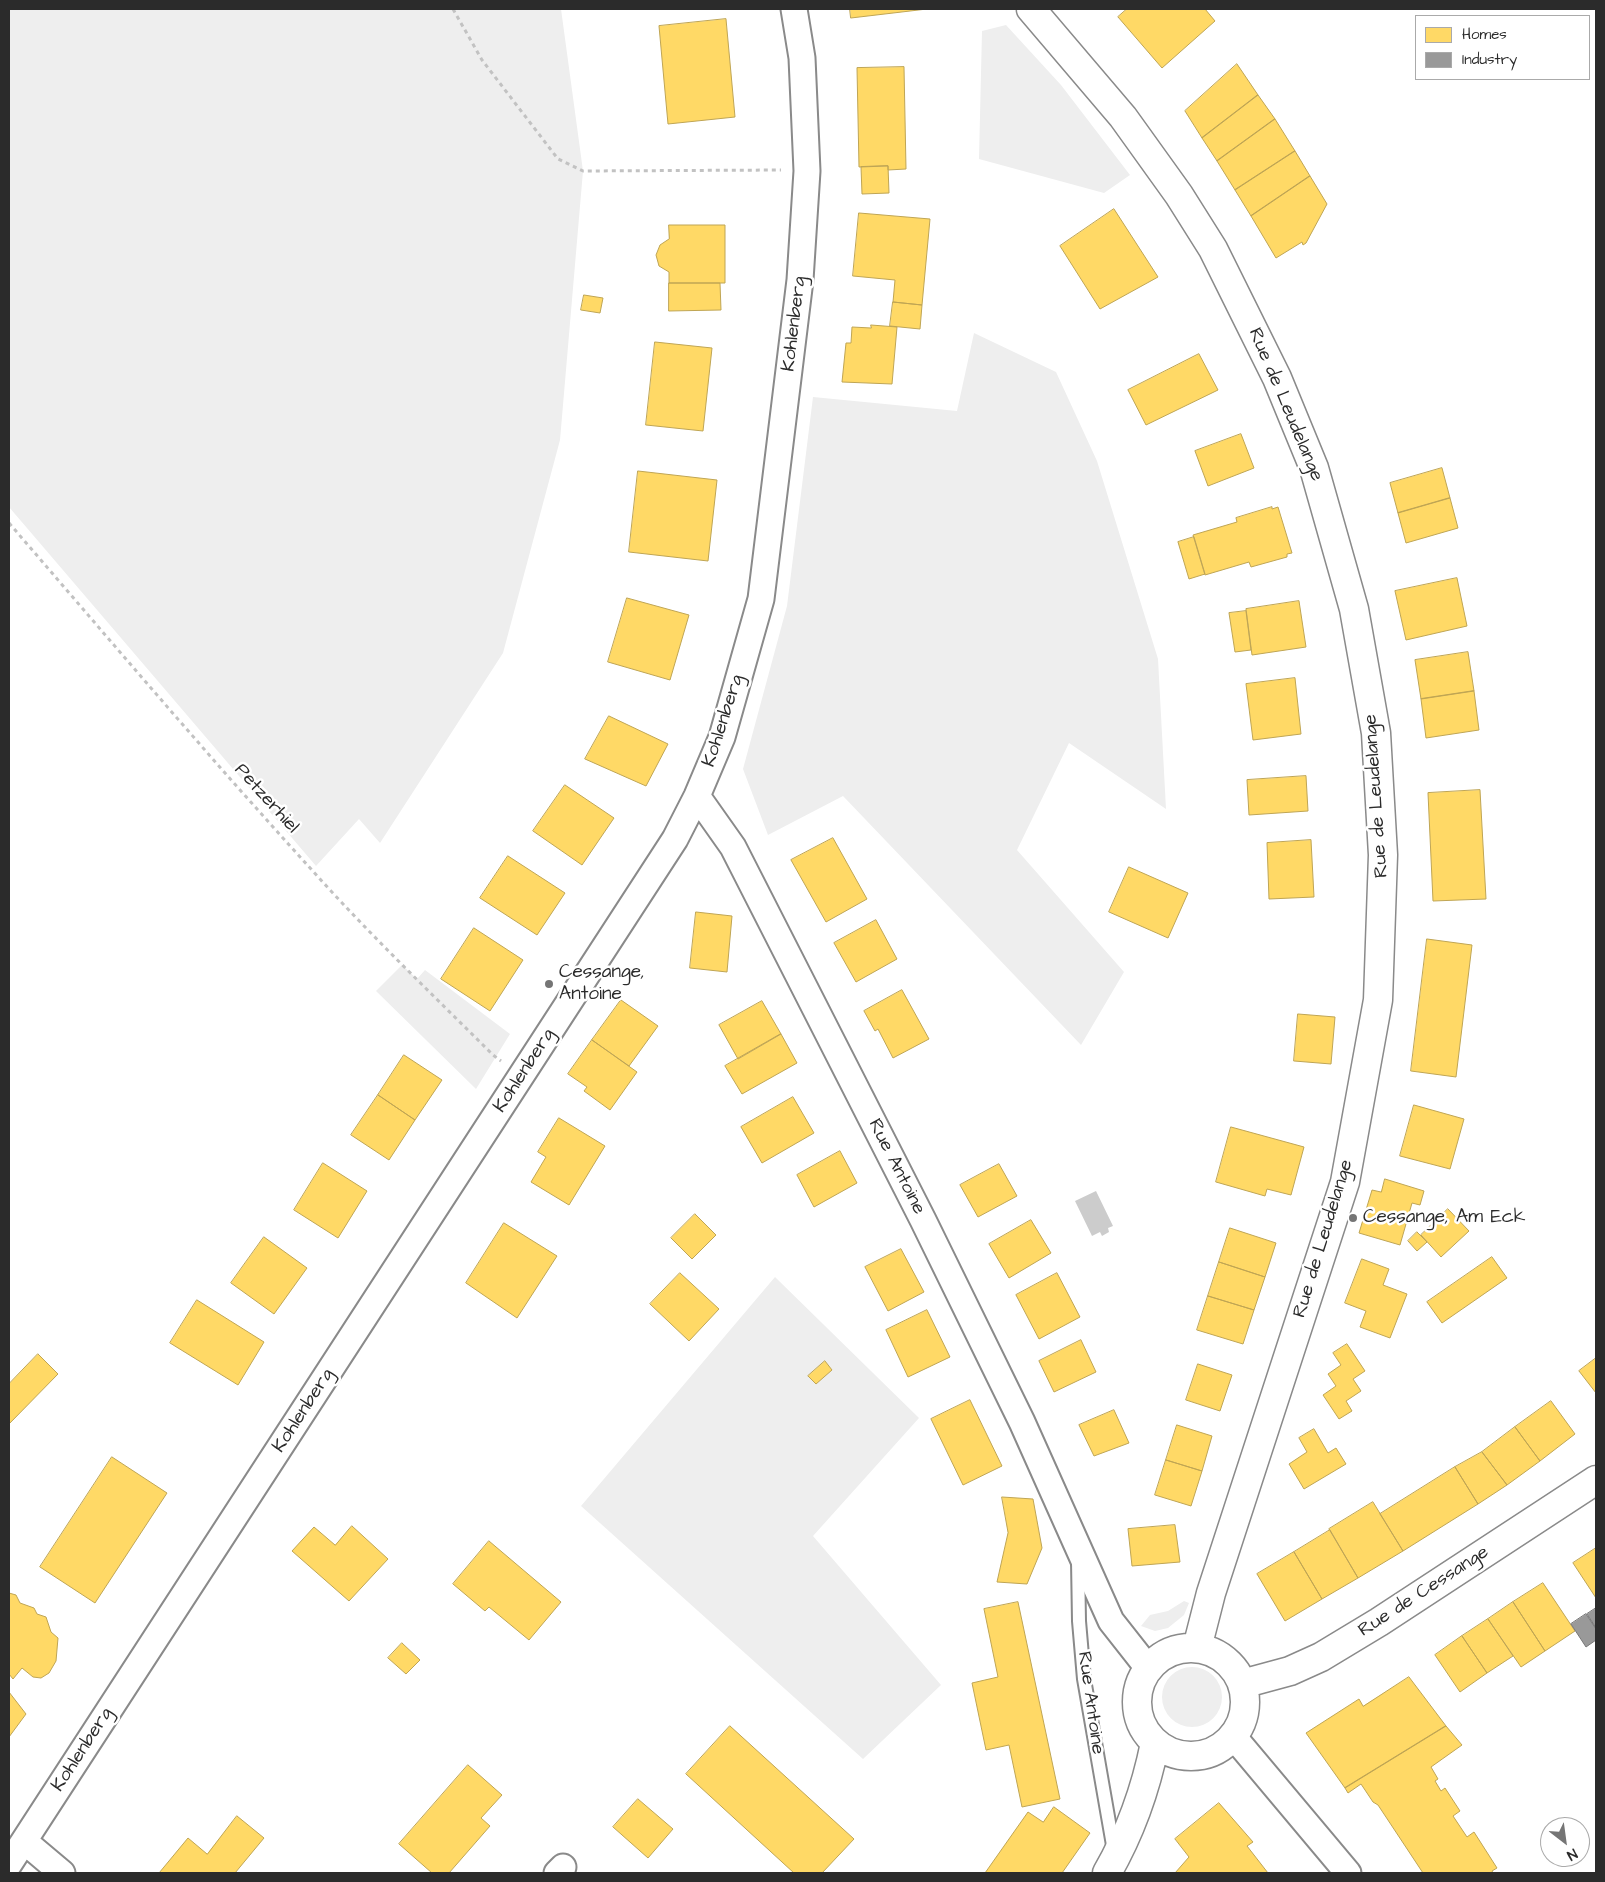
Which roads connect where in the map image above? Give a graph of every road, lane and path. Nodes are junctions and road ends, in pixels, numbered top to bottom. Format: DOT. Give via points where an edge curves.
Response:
graph roads {
  1 [pos="454,9"];
  2 [pos="794,9"];
  3 [pos="1031,9"];
  4 [pos="807,171"];
  5 [pos="9,523"];
  6 [pos="697,796"];
  7 [pos="523,1074"];
  8 [pos="1596,1480"];
  9 [pos="1078,1547"];
  10 [pos="1197,1648"];
  11 [pos="1148,1668"];
  12 [pos="1242,1684"];
  13 [pos="1233,1736"];
  14 [pos="1155,1743"];
  15 [pos="24,1841"];
  16 [pos="9,1864"];
  17 [pos="1111,1866"];
  18 [pos="62,1873"];
  19 [pos="1348,1873"];
  1 -- 4 [label="path" via="482,60 558,159 583,171"];
  2 -- 4 [label="street, Kohlenberg" via="802,58"];
  3 -- 10 [label="main road, Rue de Leudelange" via="1123,117 1179,196 1212,249 1277,378 1314,468 1354,609 1376,733 1384,854 1378,1000 1345,1182 1217,1574"];
  4 -- 6 [label="street, Kohlenberg" via="800,280 761,600 722,737"];
  5 -- 7 [label="path, Petzerhiel" via="312,871 493,1056"];
  6 -- 7 [label="street, Kohlenberg" via="675,839"];
  6 -- 9 [label="street, Rue Antoine" via="733,847 923,1220 1022,1422"];
  7 -- 15 [label="street, Kohlenberg"];
  8 -- 12 [label="main road, Rue de Cessange" via="1321,1657 1290,1671"];
  9 -- 11 [label="street, Rue Antoine" via="1111,1621"];
  9 -- 17 [label="lane, Rue Antoine" via="1084,1679"];
  10 -- 11 [label="main road" via="1170,1652"];
  10 -- 12 [label="main road" via="1224,1660 1235,1670"];
  11 -- 14 [label="main road" via="1138,1686 1136,1707 1142,1727"];
  12 -- 13 [label="main road" via="1244,1711"];
  13 -- 14 [label="main road" via="1204,1754 1187,1756 1170,1752"];
  13 -- 19 [label="street"];
  14 -- 17 [label="main road" via="1147,1781"];
  15 -- 16 [label="street, Kohlenberg"];
  15 -- 18 [label="street"];
}
